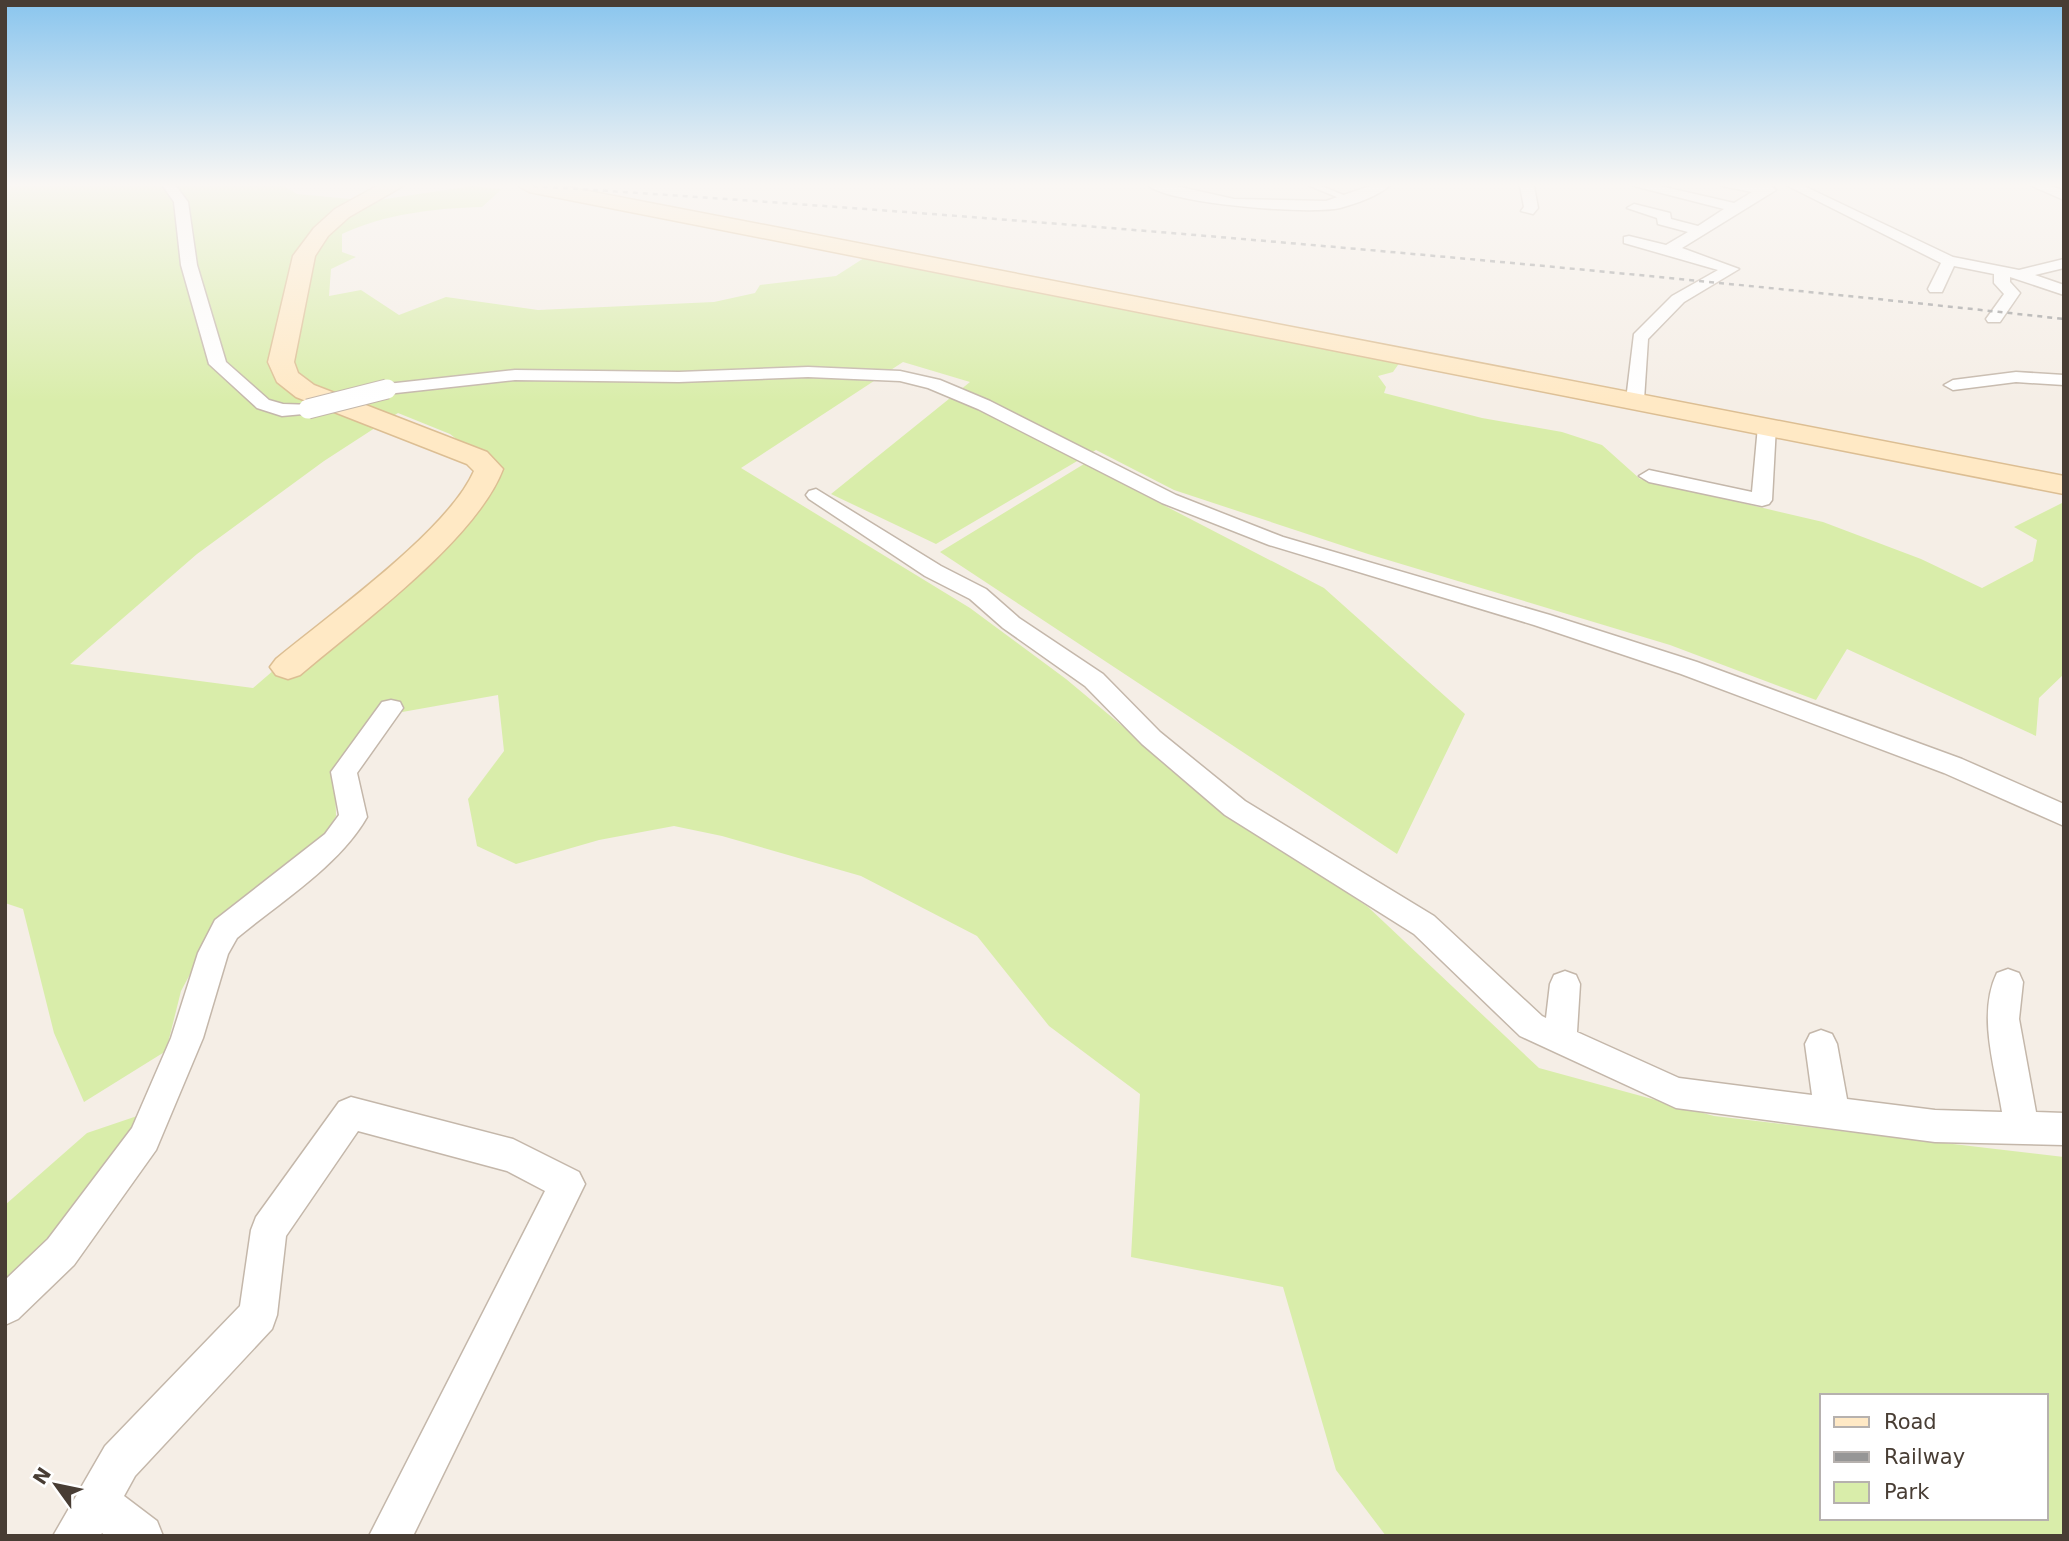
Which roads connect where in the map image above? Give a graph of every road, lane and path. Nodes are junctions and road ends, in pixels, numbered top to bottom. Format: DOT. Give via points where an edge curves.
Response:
graph roads {
  1 [pos="189,258"];
  2 [pos="304,258"];
  3 [pos="901,258"];
  4 [pos="1695,258"];
  5 [pos="1941,258"];
  6 [pos="1949,261"];
  7 [pos="2064,262"];
  8 [pos="2010,273"];
  9 [pos="1936,289"];
  10 [pos="2064,290"];
  11 [pos="1994,320"];
  12 [pos="2064,380"];
  13 [pos="1953,385"];
  14 [pos="1635,400"];
  15 [pos="1767,426"];
  16 [pos="1650,476"];
  17 [pos="2064,485"];
  18 [pos="816,495"];
  19 [pos="288,667"];
  20 [pos="391,708"];
  21 [pos="2064,816"];
  22 [pos="2008,982"];
  23 [pos="1565,984"];
  24 [pos="1560,1039"];
  25 [pos="1821,1044"];
  26 [pos="1832,1113"];
  27 [pos="2022,1128"];
  28 [pos="2064,1129"];
  29 [pos="5,1307"];
  30 [pos="86,1519"];
  31 [pos="142,1536"];
  32 [pos="390,1536"];
  1 -- 21 [label="street, bridge" via="218,364 263,404 282,410 308,409 387,389 515,375 679,377 808,372 900,376 934,384 984,405 1169,499 1276,541 1702,673 1953,766"];
  2 -- 19 [label="street" via="281,362 286,377 305,391 477,458 489,469 488,478 465,510"];
  3 -- 14 [label="street"];
  4 -- 14 [label="street" via="1731,269 1678,299 1640,338"];
  5 -- 6 [label="street"];
  6 -- 8 [label="street"];
  6 -- 9 [label="street"];
  7 -- 8 [label="street"];
  8 -- 10 [label="street"];
  8 -- 11 [label="street" via="2002,283 2012,293"];
  12 -- 13 [label="street" via="2016,377"];
  14 -- 15 [label="street"];
  15 -- 16 [label="street" via="1762,500"];
  15 -- 17 [label="street"];
  18 -- 24 [label="street" via="933,571 978,594 1011,623 1094,680 1151,738 1235,808 1424,925 1531,1026"];
  20 -- 29 [label="street" via="344,772 353,817 335,841 226,929 144,1139 61,1252"];
  22 -- 27 [label="street" via="2003,1019"];
  23 -- 24 [label="street"];
  24 -- 26 [label="street" via="1676,1093"];
  25 -- 26 [label="street"];
  26 -- 27 [label="street" via="1934,1126"];
  27 -- 28 [label="street"];
  30 -- 31 [label="street"];
  30 -- 32 [label="street" via="120,1461 258,1315 269,1230 351,1113 513,1156 567,1184"];
}
